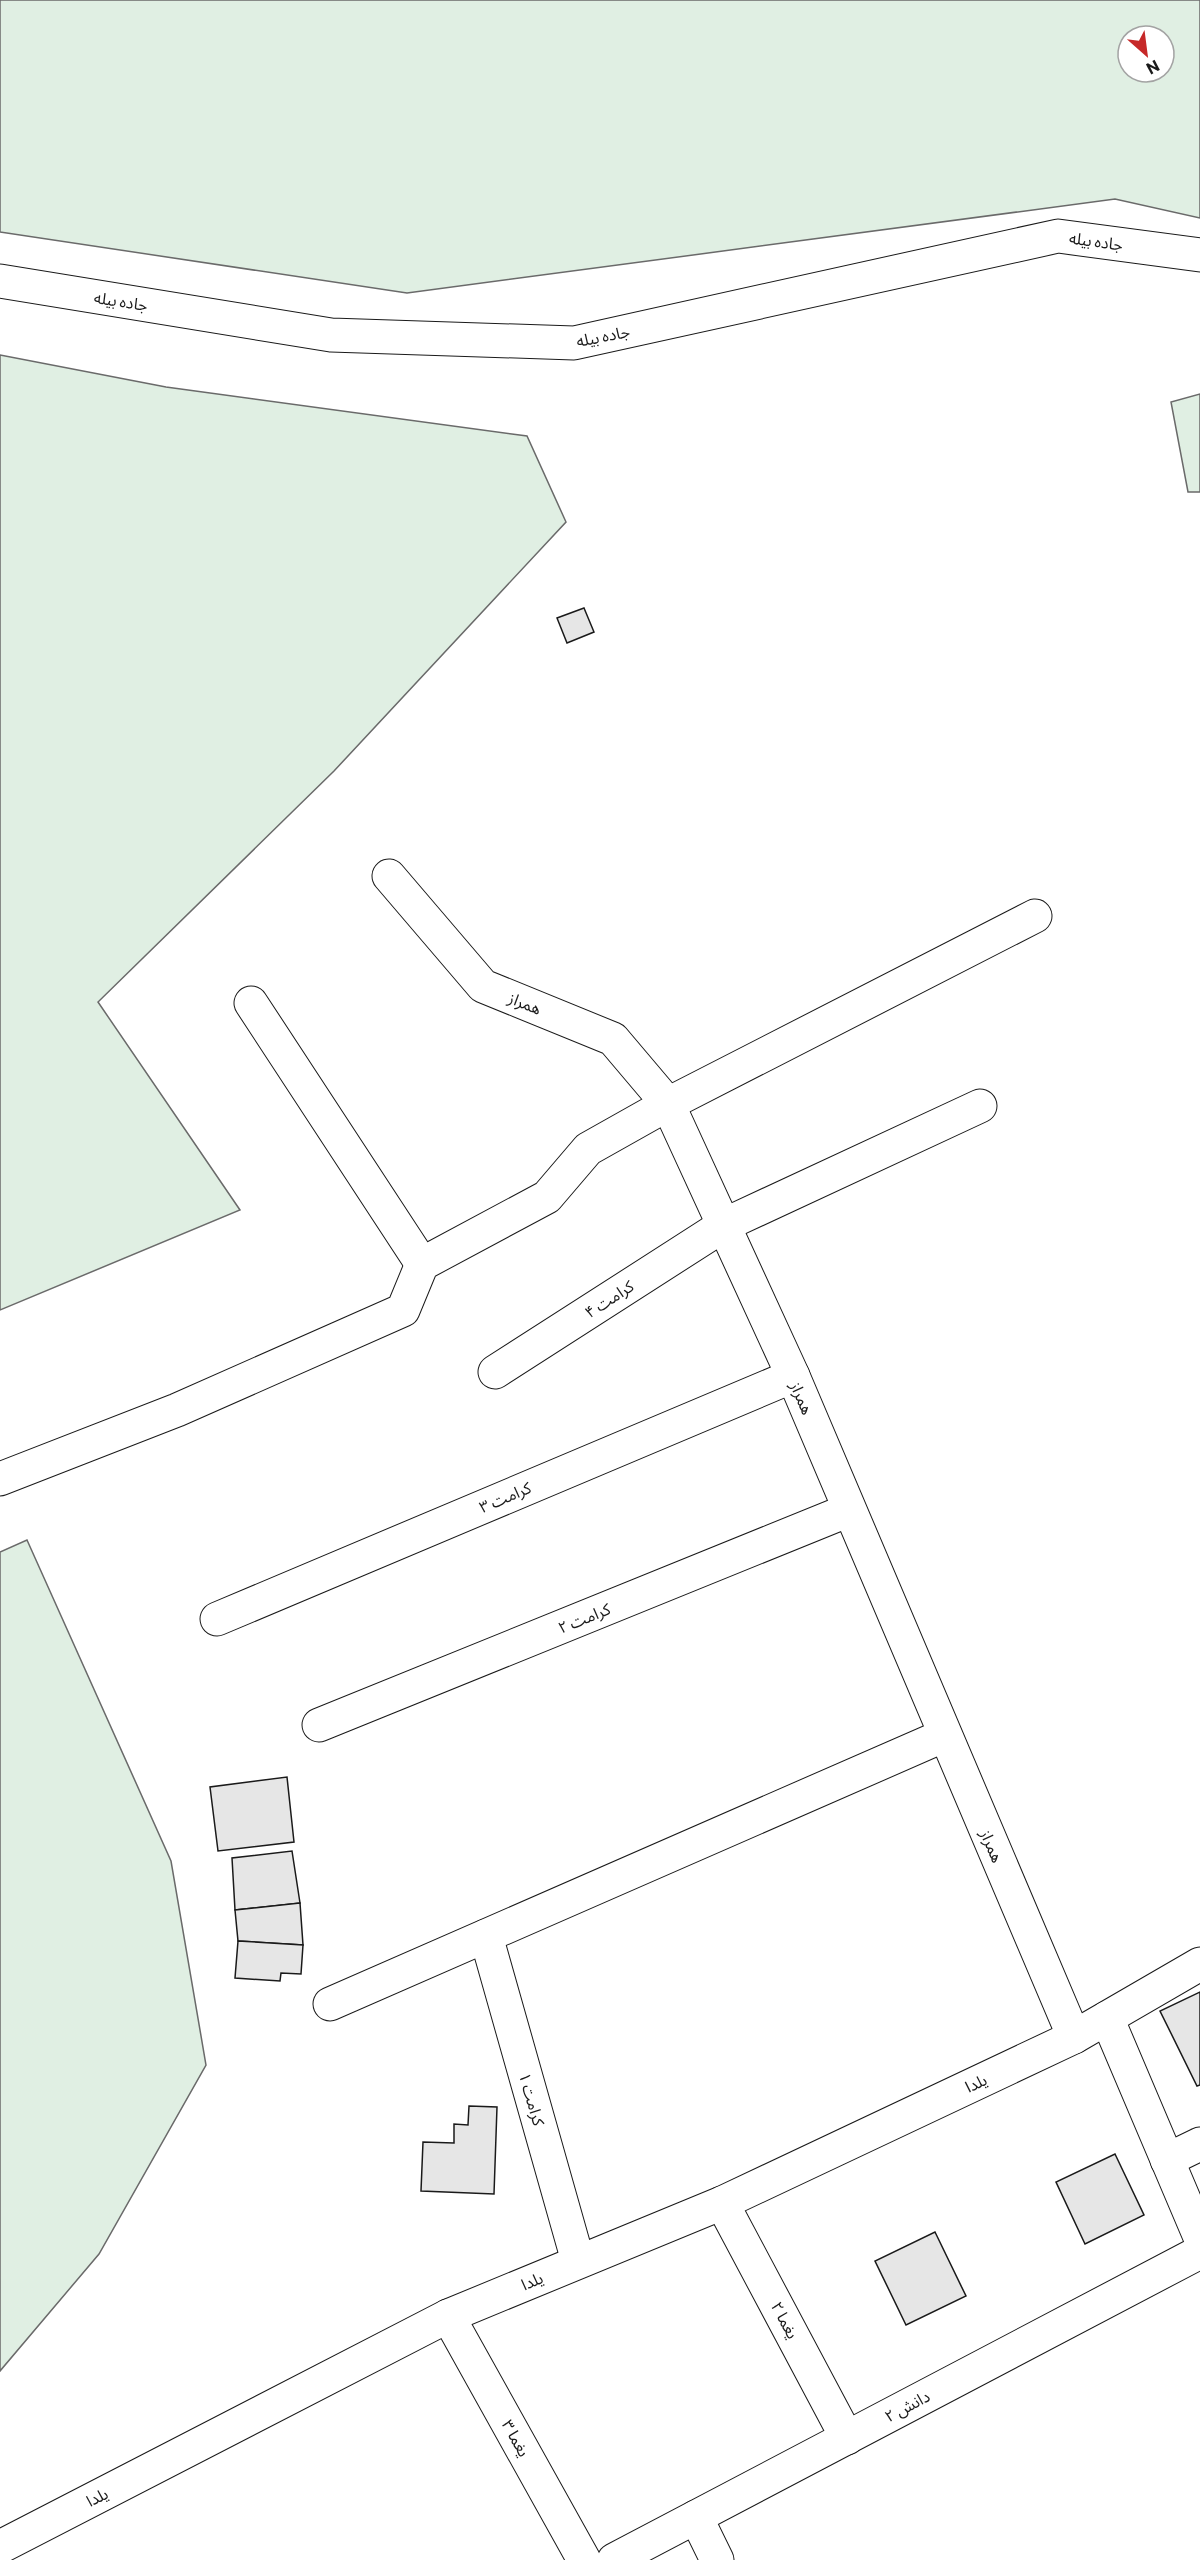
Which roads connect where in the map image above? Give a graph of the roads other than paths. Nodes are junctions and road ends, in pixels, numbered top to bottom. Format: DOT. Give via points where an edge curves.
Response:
graph roads {
  1 [pos="1200,255"];
  2 [pos="0,281"];
  3 [pos="389,876"];
  4 [pos="1035,916"];
  5 [pos="251,1003"];
  6 [pos="668,1104"];
  7 [pos="980,1106"];
  8 [pos="724,1225"];
  9 [pos="422,1264"];
  10 [pos="495,1372"];
  11 [pos="793,1376"];
  12 [pos="0,1479"];
  13 [pos="849,1510"];
  14 [pos="217,1619"];
  15 [pos="319,1725"];
  16 [pos="945,1735"];
  17 [pos="486,1936"];
  18 [pos="1200,1964"];
  19 [pos="330,2004"];
  20 [pos="1107,2018"];
  21 [pos="1074,2037"];
  22 [pos="1200,2144"];
  23 [pos="1167,2160"];
  24 [pos="722,2203"];
  25 [pos="1200,2237"];
  26 [pos="1200,2252"];
  27 [pos="578,2261"];
  28 [pos="448,2316"];
  29 [pos="847,2438"];
  30 [pos="696,2517"];
  31 [pos="0,2547"];
  32 [pos="584,2560"];
  33 [pos="614,2560"];
  34 [pos="717,2560"];
  1 -- 2 [label="street, جاده بیله" via="1058,236 574,343 331,335"];
  3 -- 6 [label="street, همراز" via="483,986 613,1039"];
  4 -- 6 [label="street"];
  5 -- 9 [label="street"];
  6 -- 8 [label="street, همراز"];
  6 -- 9 [label="street" via="588,1149 547,1197"];
  7 -- 8 [label="street, کرامت ۴"];
  8 -- 10 [label="street, کرامت ۴"];
  8 -- 11 [label="street, همراز"];
  9 -- 12 [label="street" via="403,1310 177,1410"];
  11 -- 13 [label="street, همراز"];
  11 -- 14 [label="street, کرامت ۳"];
  13 -- 15 [label="street, کرامت ۲"];
  13 -- 16 [label="street, همراز"];
  16 -- 17 [label="street"];
  16 -- 21 [label="street, همراز"];
  17 -- 19 [label="street"];
  17 -- 27 [label="street, کرامت ۱"];
  18 -- 20 [label="street, یلدا"];
  20 -- 21 [label="street, یلدا"];
  20 -- 23 [label="street"];
  21 -- 24 [label="street, یلدا"];
  22 -- 23 [label="street"];
  23 -- 25 [label="street"];
  24 -- 27 [label="street, یلدا"];
  24 -- 29 [label="street, یغما ۲"];
  26 -- 29 [label="street, دانش ۲"];
  27 -- 28 [label="street, یلدا"];
  28 -- 31 [label="street, یلدا"];
  28 -- 32 [label="street, یغما ۳"];
  29 -- 30 [label="street, دانش ۲"];
  30 -- 33 [label="street, دانش ۲"];
  30 -- 34 [label="street"];
}
